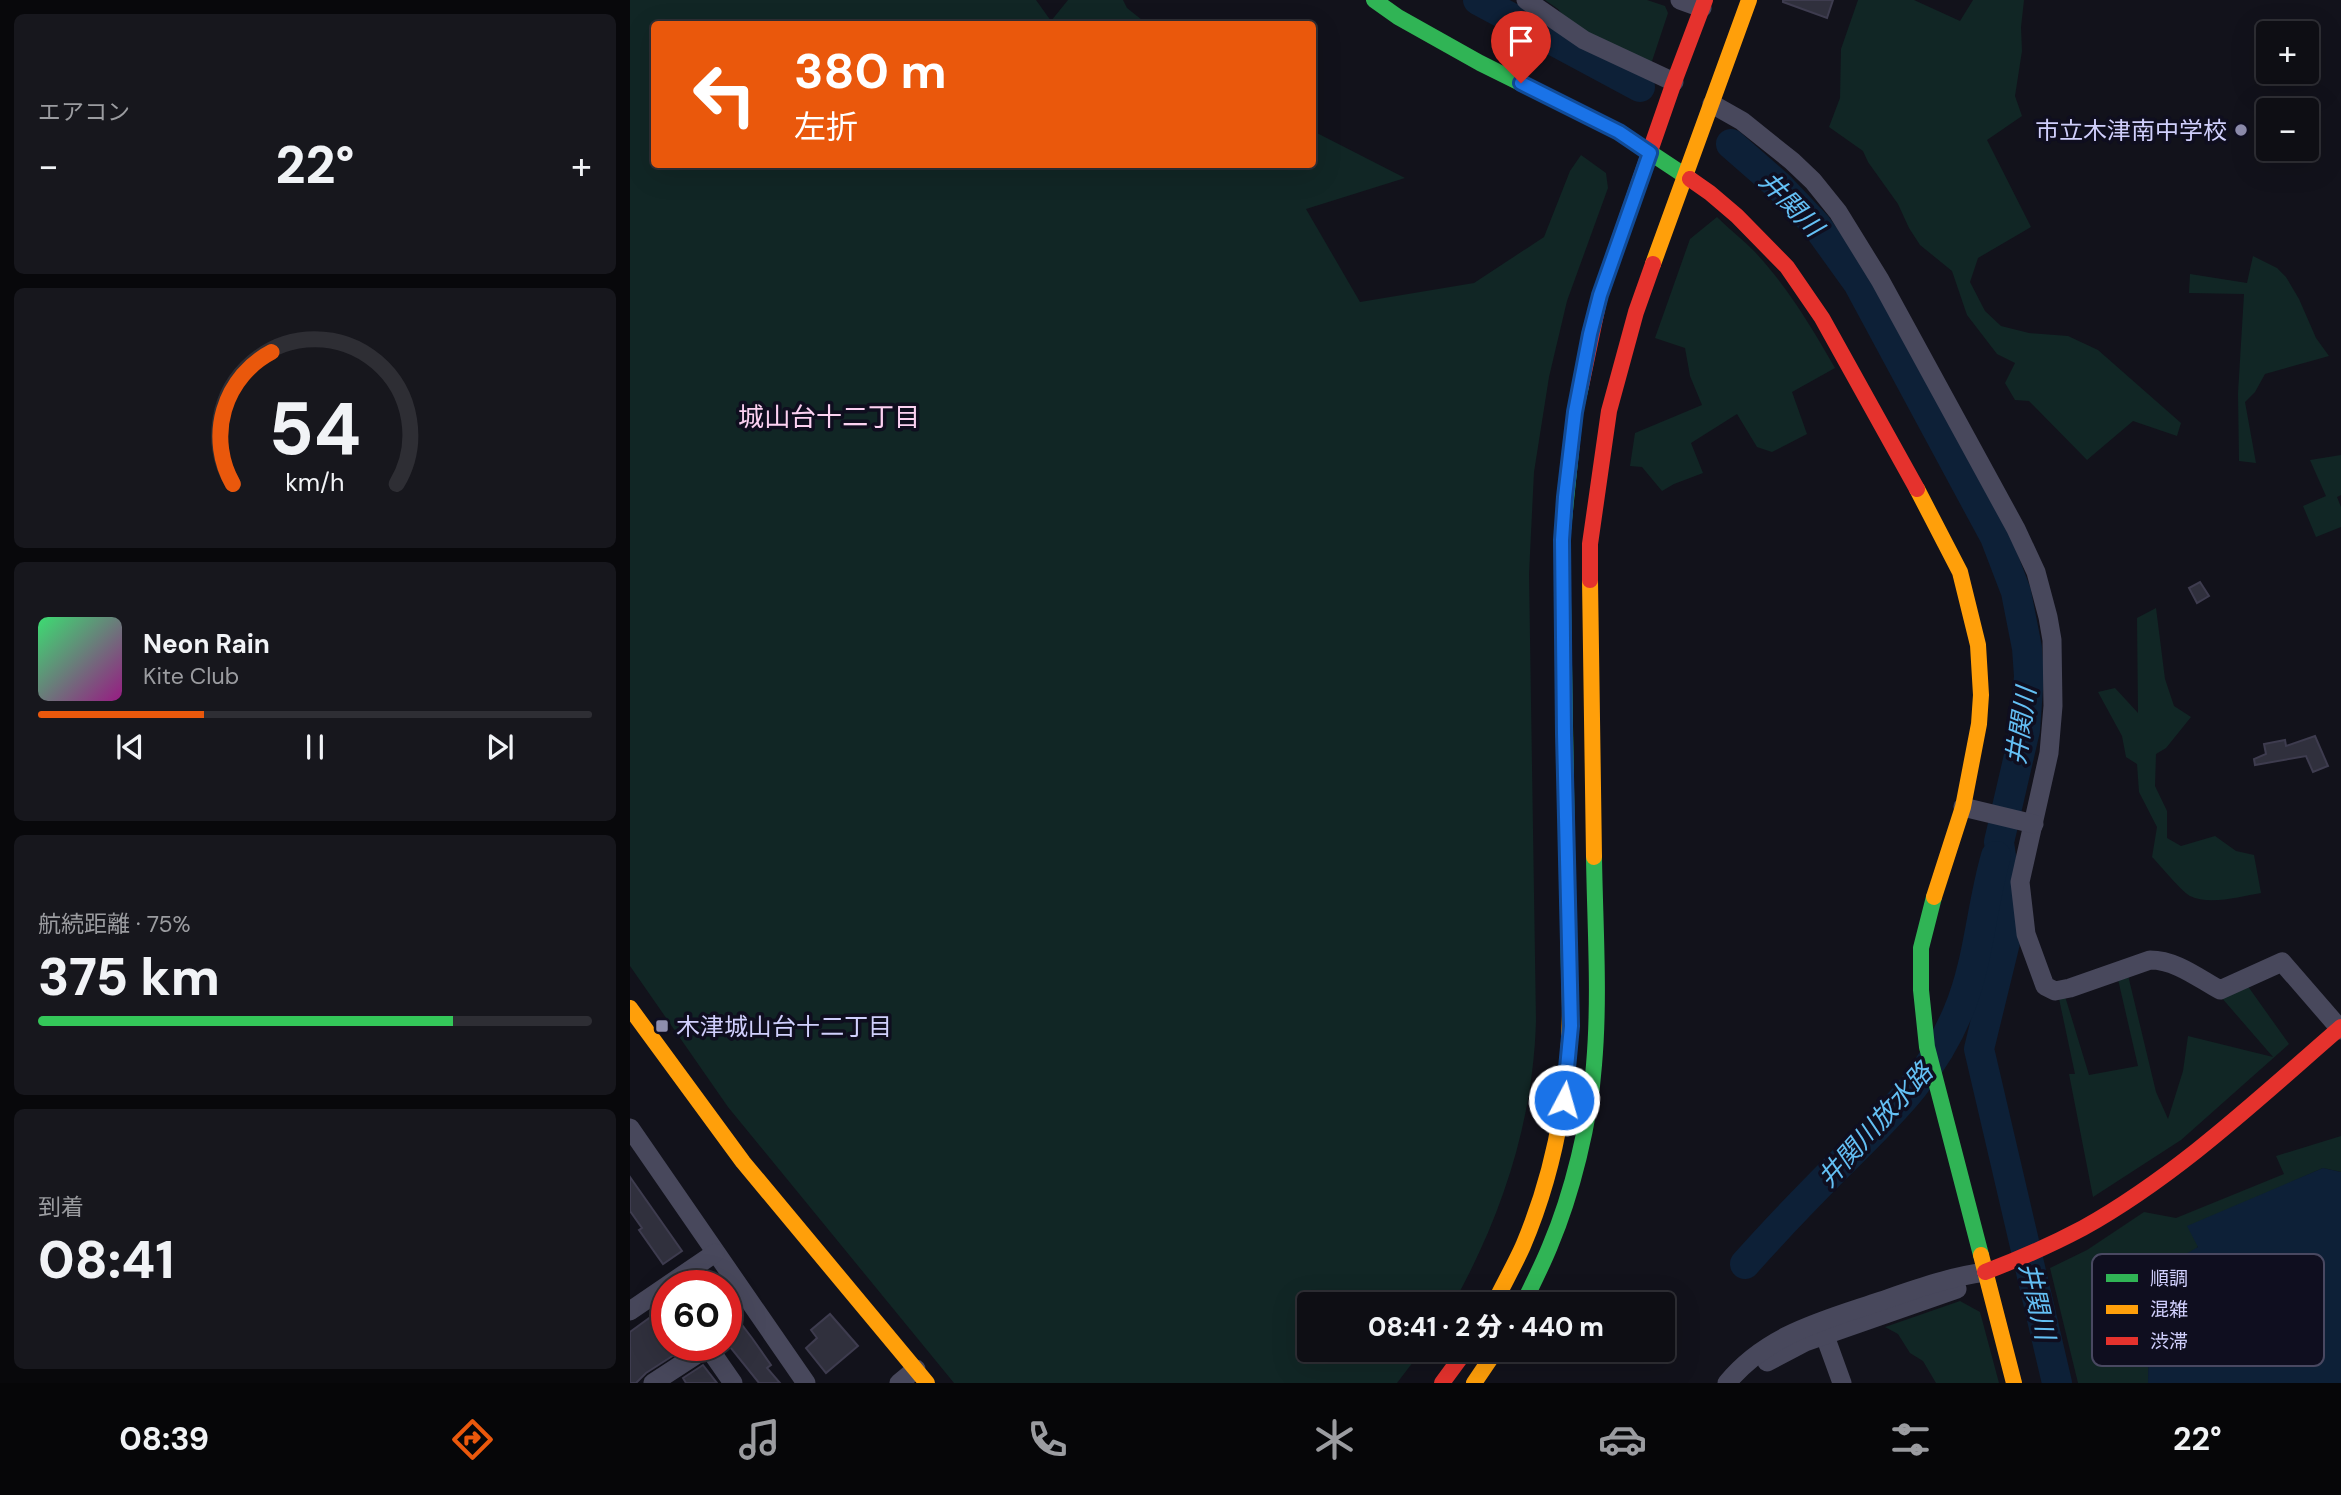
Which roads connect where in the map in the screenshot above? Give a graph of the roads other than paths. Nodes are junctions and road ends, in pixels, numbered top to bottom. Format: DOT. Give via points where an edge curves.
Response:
graph roads {
  1 [pos="1374,0"];
  2 [pos="1526,0"];
  3 [pos="1680,0"];
  4 [pos="1749,0"];
  5 [pos="1704,4"];
  6 [pos="1674,82"];
  7 [pos="1712,104"];
  8 [pos="1650,153"];
  9 [pos="1686,177"];
  10 [pos="1963,807"];
  11 [pos="2031,824"];
  12 [pos="630,1008"];
  13 [pos="2340,1029"];
  14 [pos="630,1128"];
  15 [pos="715,1253"];
  16 [pos="1984,1272"];
  17 [pos="1500,1292"];
  18 [pos="1529,1292"];
  19 [pos="630,1311"];
  20 [pos="1822,1329"];
  21 [pos="1457,1362"];
  22 [pos="1488,1362"];
  23 [pos="921,1376"];
  24 [pos="653,1383"];
  25 [pos="733,1383"];
  26 [pos="806,1383"];
  27 [pos="900,1383"];
  28 [pos="1442,1383"];
  29 [pos="1474,1383"];
  30 [pos="1727,1383"];
  31 [pos="1742,1383"];
  32 [pos="1842,1383"];
  33 [pos="2014,1383"];
  1 -- 8 [label="main road"];
  2 -- 6 [label="street" via="1584,40"];
  3 -- 5 [label="street"];
  4 -- 7 [label="main road"];
  5 -- 6 [label="main road"];
  6 -- 8 [label="main road"];
  7 -- 9 [label="main road"];
  7 -- 11 [label="street" via="1742,121 1792,161 1838,212 2027,550 2046,606 2054,663 2049,753"];
  8 -- 9 [label="main road"];
  8 -- 17 [label="main road" via="1600,295 1575,412 1562,540 1571,1026 1564,1100 1549,1173"];
  9 -- 10 [label="main road" via="1746,224 1805,292 1833,335 1960,572 1978,645 1981,695"];
  9 -- 18 [label="main road" via="1617,375 1600,465 1590,544 1597,992 1594,1066 1574,1174 1551,1244"];
  10 -- 11 [label="street"];
  10 -- 16 [label="main road" via="1931,908 1920,971 1927,1047"];
  11 -- 13 [label="street" via="2020,882 2026,933 2048,989 2070,988 2162,960 2220,990 2282,962"];
  12 -- 23 [label="main road" via="743,1162"];
  13 -- 16 [label="main road" via="2225,1129 2152,1183 2091,1222"];
  14 -- 15 [label="street"];
  15 -- 19 [label="street"];
  15 -- 26 [label="street"];
  16 -- 20 [label="street" via="1959,1288"];
  16 -- 33 [label="main road"];
  20 -- 30 [label="street" via="1786,1335 1749,1360"];
  20 -- 31 [label="street"];
  20 -- 32 [label="street"];
  21 -- 28 [label="main road"];
  22 -- 29 [label="main road"];
  23 -- 27 [label="street"];
  24 -- 25 [label="street" via="708,1348"];
}
